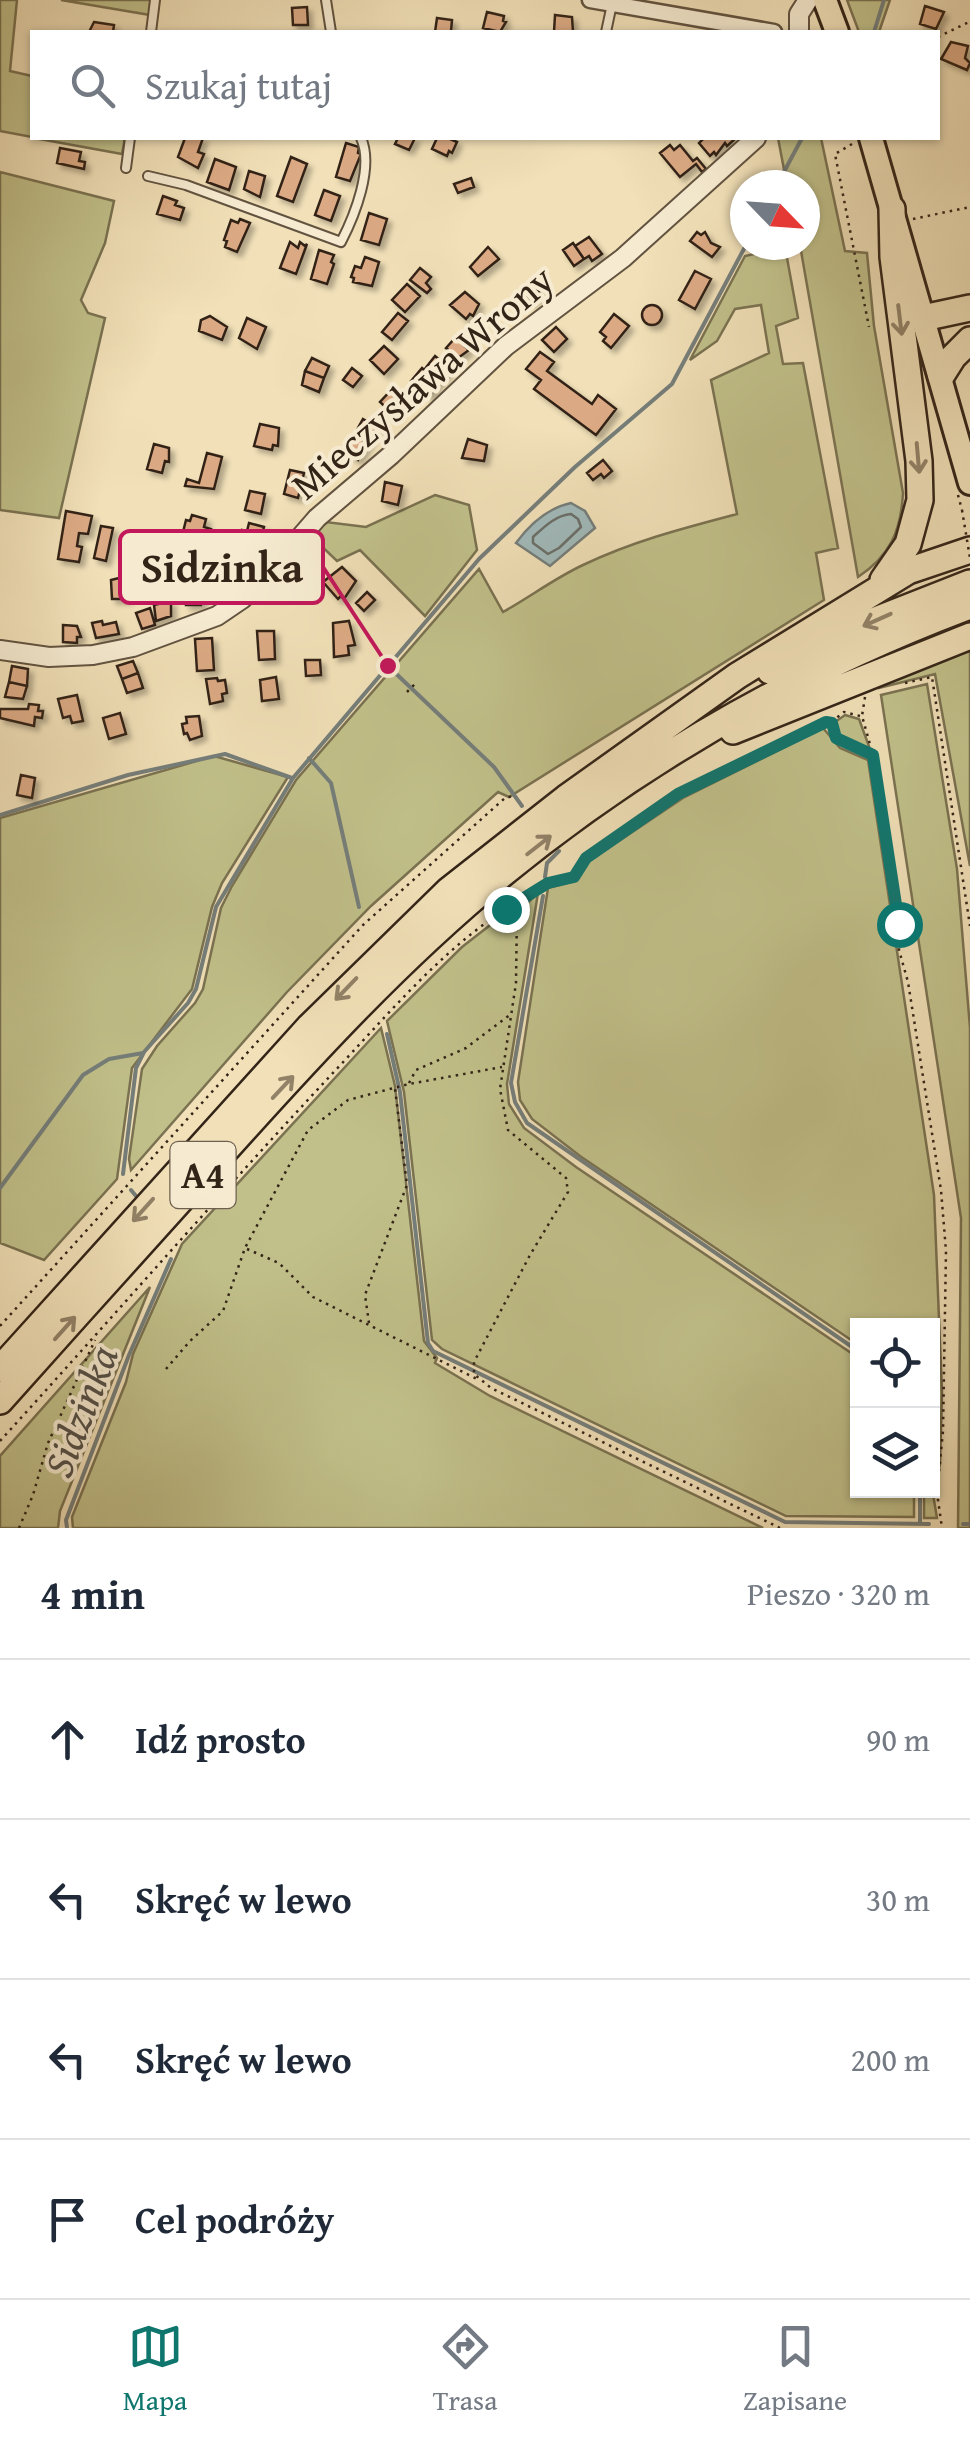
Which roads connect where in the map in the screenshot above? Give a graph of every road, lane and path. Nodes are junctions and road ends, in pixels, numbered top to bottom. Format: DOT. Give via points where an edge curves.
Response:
graph roads {
  1 [pos="155,0"];
  2 [pos="326,0"];
  3 [pos="590,0"];
  4 [pos="808,0"];
  5 [pos="826,0"];
  6 [pos="612,4"];
  7 [pos="969,22"];
  8 [pos="151,30"];
  9 [pos="331,30"];
  10 [pos="606,30"];
  11 [pos="762,30"];
  12 [pos="799,30"];
  13 [pos="836,30"];
  14 [pos="940,35"];
  15 [pos="130,140"];
  16 [pos="362,140"];
  17 [pos="754,140"];
  18 [pos="859,140"];
  19 [pos="872,140"];
  20 [pos="126,168"];
  21 [pos="148,176"];
  22 [pos="970,207"];
  23 [pos="898,215"];
  24 [pos="970,308"];
  25 [pos="924,318"];
  26 [pos="870,327"];
  27 [pos="970,340"];
  28 [pos="941,376"];
  29 [pos="970,483"];
  30 [pos="962,510"];
  31 [pos="970,550"];
  32 [pos="970,558"];
  33 [pos="970,583"];
  34 [pos="873,592"];
  35 [pos="970,606"];
  36 [pos="970,636"];
  37 [pos="0,650"];
  38 [pos="932,677"];
  39 [pos="417,682"];
  40 [pos="408,692"];
  41 [pos="865,697"];
  42 [pos="862,716"];
  43 [pos="832,723"];
  44 [pos="873,755"];
  45 [pos="643,757"];
  46 [pos="514,796"];
  47 [pos="526,898"];
  48 [pos="970,926"];
  49 [pos="512,1013"];
  50 [pos="503,1067"];
  51 [pos="409,1084"];
  52 [pos="395,1088"];
  53 [pos="245,1248"];
  54 [pos="0,1326"];
  55 [pos="370,1326"];
  56 [pos="98,1334"];
  57 [pos="0,1369"];
  58 [pos="166,1369"];
  59 [pos="481,1381"];
  60 [pos="0,1401"];
  61 [pos="0,1441"];
  62 [pos="19,1528"];
  63 [pos="780,1528"];
  64 [pos="942,1528"];
  1 -- 8 [label="lane"];
  2 -- 9 [label="lane"];
  3 -- 6 [label="street"];
  4 -- 12 [label="street" via="798,14"];
  5 -- 13 [label="main road"];
  6 -- 10 [label="lane"];
  6 -- 11 [label="street"];
  7 -- 14 [label="path"];
  15 -- 20 [label="lane"];
  16 -- 21 [label="lane" via="362,183 340,242"];
  17 -- 37 [label="street, Mieczysława Wrony" via="623,258 509,343 217,616 93,655"];
  18 -- 26 [label="path" via="835,154"];
  19 -- 23 [label="main road"];
  22 -- 23 [label="path"];
  23 -- 25 [label="main road"];
  23 -- 34 [label="highway, one-way" via="893,257 920,500 908,544"];
  24 -- 25 [label="highway"];
  25 -- 28 [label="main road"];
  27 -- 28 [label="highway"];
  28 -- 29 [label="main road"];
  30 -- 32 [label="path, bridge"];
  31 -- 34 [label="highway" via="908,571"];
  33 -- 45 [label="highway, A4, one-way" via="793,660"];
  34 -- 45 [label="highway" via="737,676"];
  35 -- 45 [label="highway, A4"];
  36 -- 45 [label="highway"];
  38 -- 48 [label="path"];
  39 -- 40 [label="path"];
  41 -- 42 [label="path"];
  42 -- 43 [label="path" via="844,712"];
  42 -- 44 [label="path"];
  43 -- 44 [label="path" via="836,738"];
  43 -- 47 [label="path" via="678,794 586,858 574,877"];
  44 -- 64 [label="path" via="941,1190 946,1251 936,1493"];
  45 -- 57 [label="highway, A4, one-way" via="509,841 398,938 253,1087"];
  60 -- 45 [label="highway, A4, one-way" via="382,983"];
  46 -- 54 [label="path" via="363,925"];
  47 -- 49 [label="path" via="517,910"];
  47 -- 56 [label="path" via="461,945 398,1004"];
  49 -- 50 [label="path"];
  49 -- 51 [label="path" via="466,1048 416,1070"];
  50 -- 51 [label="path"];
  50 -- 59 [label="path" via="508,1130 566,1178 568,1192 474,1362"];
  51 -- 52 [label="path"];
  52 -- 53 [label="path" via="348,1100 308,1130"];
  52 -- 55 [label="path" via="406,1185 365,1295"];
  53 -- 55 [label="path" via="279,1263 313,1298"];
  53 -- 58 [label="path" via="222,1311"];
  55 -- 59 [label="path"];
  56 -- 61 [label="path"];
  56 -- 62 [label="path" via="48,1442"];
  59 -- 63 [label="path"];
}
